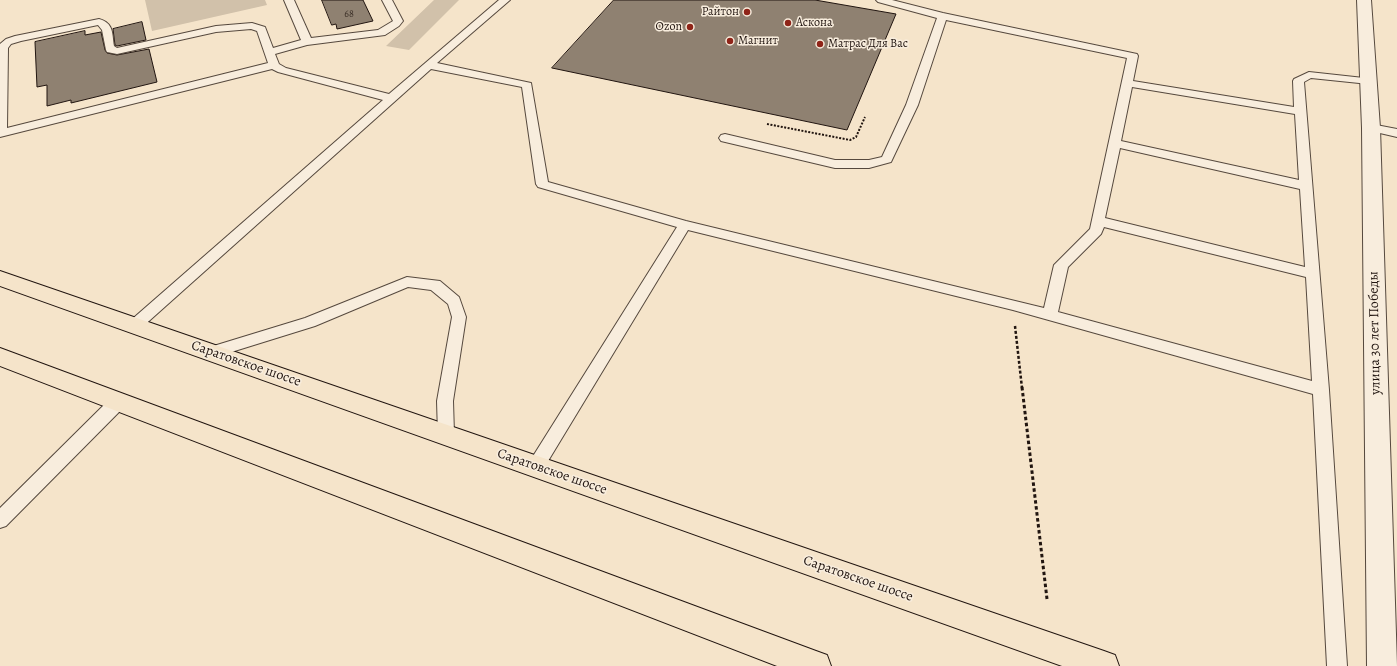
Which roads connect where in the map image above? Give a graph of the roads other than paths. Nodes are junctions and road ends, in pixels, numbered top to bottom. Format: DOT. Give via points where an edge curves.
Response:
graph roads {
  1 [pos="288,0"];
  2 [pos="387,0"];
  3 [pos="505,0"];
  4 [pos="881,0"];
  5 [pos="1364,0"];
  6 [pos="942,16"];
  7 [pos="307,42"];
  8 [pos="269,52"];
  9 [pos="274,65"];
  10 [pos="429,65"];
  11 [pos="1369,81"];
  12 [pos="1127,83"];
  13 [pos="390,98"];
  14 [pos="1301,112"];
  15 [pos="1371,128"];
  16 [pos="0,133"];
  17 [pos="1397,133"];
  18 [pos="726,138"];
  19 [pos="1114,142"];
  20 [pos="1306,186"];
  21 [pos="1098,221"];
  22 [pos="685,225"];
  23 [pos="1312,274"];
  24 [pos="0,278"];
  25 [pos="1050,316"];
  26 [pos="135,325"];
  27 [pos="212,352"];
  28 [pos="0,357"];
  29 [pos="1321,390"];
  30 [pos="118,402"];
  31 [pos="446,434"];
  32 [pos="536,466"];
  33 [pos="0,520"];
  34 [pos="816,666"];
  35 [pos="1104,666"];
  36 [pos="1337,666"];
  37 [pos="1382,666"];
  1 -- 7 [label="lane"];
  2 -- 7 [label="lane" via="398,21 385,31"];
  3 -- 10 [label="lane"];
  4 -- 6 [label="lane"];
  5 -- 11 [label="street, улица 30 лет Победы"];
  6 -- 12 [label="lane" via="1133,56"];
  6 -- 18 [label="lane" via="912,105 887,159 869,164 836,164"];
  7 -- 8 [label="lane"];
  8 -- 9 [label="lane"];
  8 -- 16 [label="lane" via="261,29 253,26 225,27 117,51 109,47 106,26 99,22 11,41 3,48"];
  9 -- 13 [label="lane" via="278,69"];
  9 -- 16 [label="lane"];
  10 -- 13 [label="lane"];
  10 -- 22 [label="lane" via="527,85 542,184"];
  11 -- 14 [label="lane" via="1309,75 1298,81"];
  11 -- 15 [label="street, улица 30 лет Победы"];
  12 -- 14 [label="lane"];
  12 -- 19 [label="lane"];
  13 -- 26 [label="lane"];
  14 -- 20 [label="lane"];
  15 -- 17 [label="lane"];
  15 -- 37 [label="street, улица 30 лет Победы"];
  19 -- 20 [label="lane"];
  19 -- 21 [label="lane"];
  20 -- 23 [label="lane"];
  21 -- 23 [label="lane"];
  21 -- 25 [label="lane" via="1096,231 1061,265"];
  22 -- 25 [label="lane"];
  22 -- 32 [label="lane"];
  23 -- 29 [label="lane"];
  24 -- 26 [label="main road, Саратовское шоссе"];
  25 -- 29 [label="lane"];
  26 -- 27 [label="main road, Саратовское шоссе"];
  27 -- 31 [label="main road, Саратовское шоссе"];
  27 -- 31 [label="lane" via="310,322 407,282 435,285 454,301 459,317 445,401"];
  28 -- 30 [label="main road"];
  29 -- 36 [label="lane"];
  30 -- 33 [label="lane"];
  30 -- 34 [label="main road"];
  31 -- 32 [label="main road, Саратовское шоссе"];
  32 -- 35 [label="main road, Саратовское шоссе"];
}
